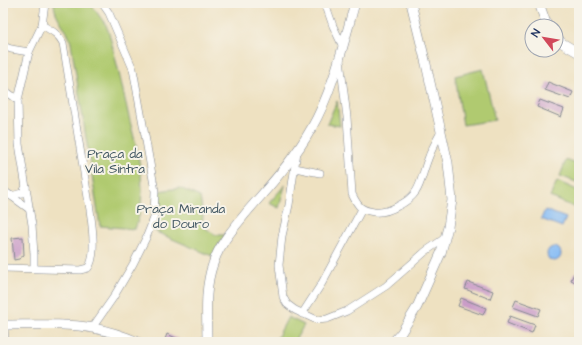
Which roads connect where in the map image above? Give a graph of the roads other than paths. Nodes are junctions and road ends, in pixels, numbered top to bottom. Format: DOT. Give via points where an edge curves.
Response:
graph roads {
  1 [pos="102,3"];
  2 [pos="325,3"];
  3 [pos="355,3"];
  4 [pos="411,3"];
  5 [pos="539,3"];
  6 [pos="45,4"];
  7 [pos="544,18"];
  8 [pos="42,25"];
  9 [pos="564,44"];
  10 [pos="3,46"];
  11 [pos="343,47"];
  12 [pos="29,52"];
  13 [pos="579,53"];
  14 [pos="339,58"];
  15 [pos="3,89"];
  16 [pos="18,100"];
  17 [pos="440,132"];
  18 [pos="297,152"];
  19 [pos="295,168"];
  20 [pos="320,173"];
  21 [pos="26,187"];
  22 [pos="3,190"];
  23 [pos="11,196"];
  24 [pos="29,209"];
  25 [pos="362,209"];
  26 [pos="445,238"];
  27 [pos="3,268"];
  28 [pos="34,268"];
  29 [pos="302,314"];
  30 [pos="4,325"];
  31 [pos="92,328"];
  32 [pos="5,342"];
  33 [pos="137,342"];
  34 [pos="207,342"];
  35 [pos="393,342"];
  1 -- 31 [label="street" via="134,69 156,191 154,218 146,238 117,291"];
  2 -- 11 [label="street"];
  3 -- 11 [label="street"];
  4 -- 17 [label="street"];
  5 -- 7 [label="street"];
  6 -- 8 [label="street"];
  8 -- 12 [label="street"];
  8 -- 28 [label="street" via="60,37 63,43 92,224 92,257 88,268 80,270"];
  9 -- 13 [label="street"];
  10 -- 12 [label="street"];
  11 -- 14 [label="street"];
  12 -- 16 [label="street"];
  14 -- 18 [label="street" via="312,128"];
  14 -- 25 [label="street" via="347,117 352,194"];
  15 -- 16 [label="street"];
  16 -- 21 [label="street" via="19,144"];
  17 -- 25 [label="street" via="420,185 410,199 383,212"];
  17 -- 26 [label="street" via="448,163 452,200"];
  18 -- 19 [label="street"];
  18 -- 34 [label="street" via="230,233 213,263 206,298"];
  19 -- 20 [label="street"];
  19 -- 29 [label="street" via="279,265 283,297 287,304"];
  21 -- 23 [label="street" via="22,193"];
  21 -- 24 [label="street"];
  22 -- 23 [label="street"];
  23 -- 24 [label="street"];
  24 -- 28 [label="street"];
  25 -- 29 [label="street"];
  26 -- 29 [label="street" via="386,286 347,311 323,320 314,320"];
  26 -- 35 [label="street" via="417,307"];
  27 -- 28 [label="street"];
  30 -- 31 [label="street"];
  30 -- 32 [label="street"];
  31 -- 33 [label="street"];
}
